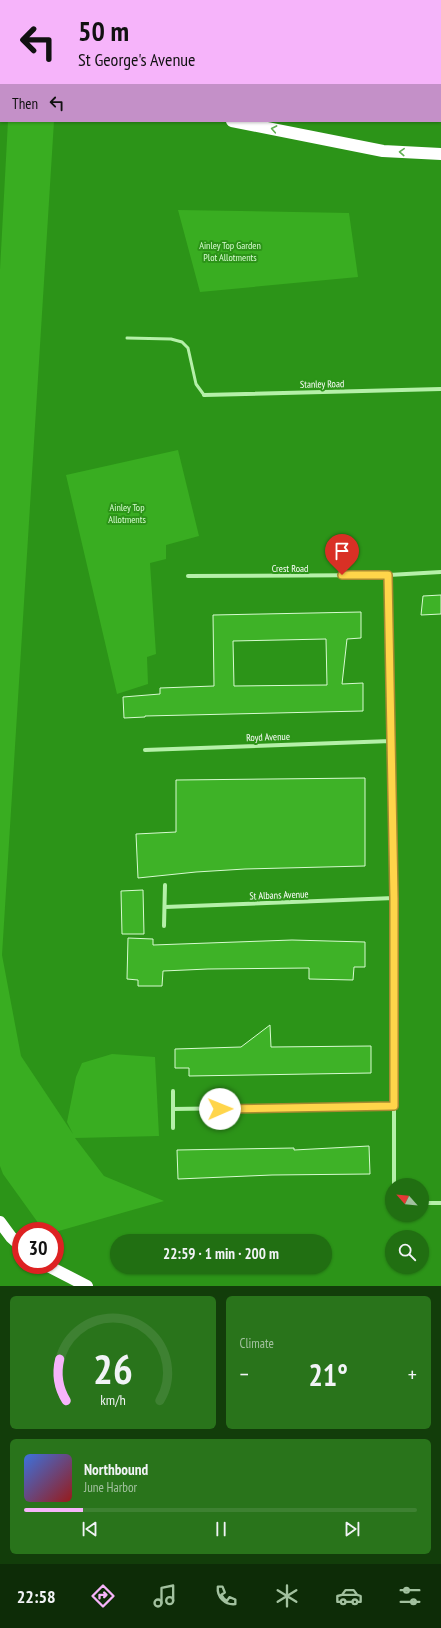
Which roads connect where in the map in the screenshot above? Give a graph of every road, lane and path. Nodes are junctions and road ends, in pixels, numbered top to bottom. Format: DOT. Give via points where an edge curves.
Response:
graph roads {
  1 [pos="237,122"];
  2 [pos="441,154"];
  3 [pos="127,338"];
  4 [pos="441,389"];
  5 [pos="204,394"];
  6 [pos="441,572"];
  7 [pos="388,575"];
  8 [pos="188,576"];
  9 [pos="391,741"];
  10 [pos="146,750"];
  11 [pos="165,885"];
  12 [pos="394,898"];
  13 [pos="165,907"];
  14 [pos="164,926"];
  15 [pos="173,1091"];
  16 [pos="394,1106"];
  17 [pos="173,1110"];
  18 [pos="174,1128"];
  19 [pos="394,1178"];
  20 [pos="429,1203"];
  21 [pos="441,1203"];
  22 [pos="0,1222"];
  23 [pos="12,1238"];
  24 [pos="64,1274"];
  25 [pos="87,1286"];
  2 -- 1 [label="highway, one-way" via="383,151"];
  3 -- 5 [label="lane" via="171,339 182,342 188,348 196,384"];
  4 -- 5 [label="street, Stanley Road"];
  6 -- 7 [label="street, Crest Road"];
  7 -- 8 [label="street, Crest Road"];
  7 -- 9 [label="street"];
  9 -- 10 [label="street, Royd Avenue"];
  9 -- 12 [label="street"];
  11 -- 13 [label="street"];
  12 -- 13 [label="street, St Albans Avenue"];
  12 -- 16 [label="street"];
  13 -- 14 [label="street"];
  15 -- 17 [label="street"];
  16 -- 17 [label="street"];
  16 -- 19 [label="street"];
  17 -- 18 [label="street"];
  20 -- 21 [label="street"];
  22 -- 23 [label="highway"];
  24 -- 25 [label="highway"];
}
